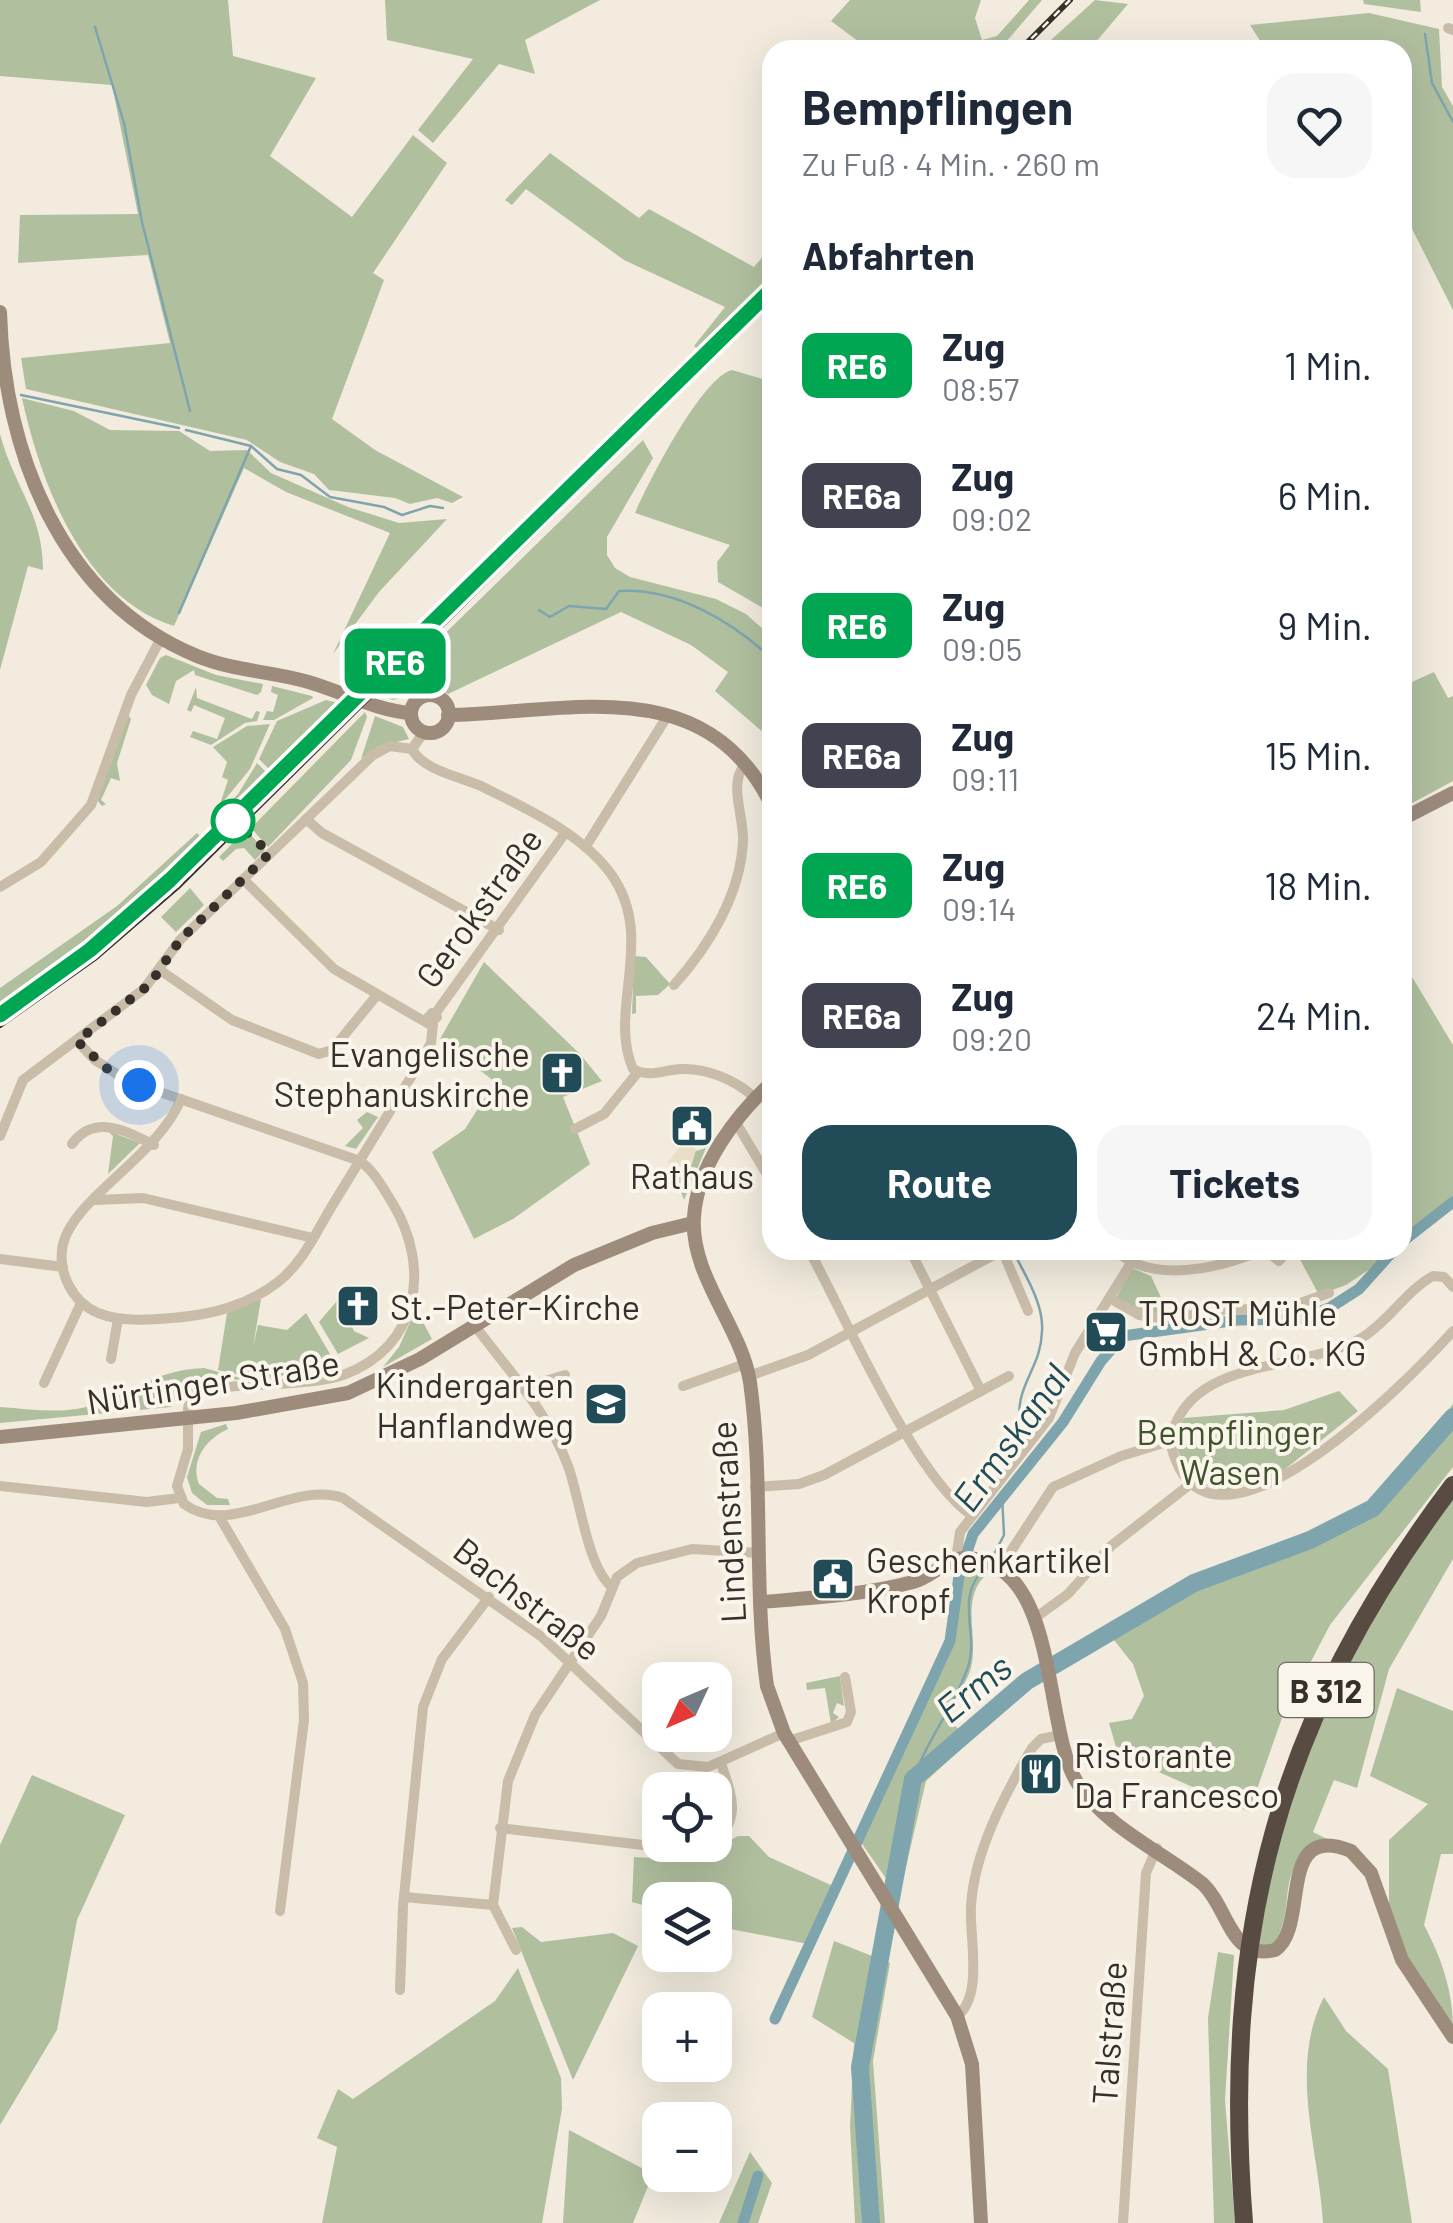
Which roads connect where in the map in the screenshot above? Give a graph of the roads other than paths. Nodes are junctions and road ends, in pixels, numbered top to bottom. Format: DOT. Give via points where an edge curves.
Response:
graph roads {
  1 [pos="0,312"];
  2 [pos="161,638"];
  3 [pos="411,713"];
  4 [pos="448,715"];
  5 [pos="668,715"];
  6 [pos="424,732"];
  7 [pos="412,749"];
  8 [pos="745,765"];
  9 [pos="762,791"];
  10 [pos="1453,793"];
  11 [pos="1412,814"];
  12 [pos="306,819"];
  13 [pos="565,832"];
  14 [pos="586,846"];
  15 [pos="244,879"];
  16 [pos="0,887"];
  17 [pos="498,930"];
  18 [pos="158,975"];
  19 [pos="674,985"];
  20 [pos="377,994"];
  21 [pos="432,1019"];
  22 [pos="77,1041"];
  23 [pos="638,1072"];
  24 [pos="762,1091"];
  25 [pos="754,1098"];
  26 [pos="182,1099"];
  27 [pos="734,1121"];
  28 [pos="2,1123"];
  29 [pos="575,1129"];
  30 [pos="0,1136"];
  31 [pos="72,1144"];
  32 [pos="154,1145"];
  33 [pos="360,1161"];
  34 [pos="762,1167"];
  35 [pos="122,1175"];
  36 [pos="128,1197"];
  37 [pos="96,1200"];
  38 [pos="693,1223"];
  39 [pos="313,1238"];
  40 [pos="0,1259"];
  41 [pos="814,1260"];
  42 [pos="915,1260"];
  43 [pos="984,1260"];
  44 [pos="1006,1260"];
  45 [pos="1128,1260"];
  46 [pos="1225,1260"];
  47 [pos="1132,1263"];
  48 [pos="63,1267"];
  49 [pos="1453,1287"];
  50 [pos="930,1290"];
  51 [pos="1328,1293"];
  52 [pos="1112,1299"];
  53 [pos="80,1303"];
  54 [pos="1028,1310"];
  55 [pos="118,1318"];
  56 [pos="475,1326"];
  57 [pos="853,1331"];
  58 [pos="1453,1331"];
  59 [pos="111,1359"];
  60 [pos="746,1370"];
  61 [pos="564,1375"];
  62 [pos="1009,1376"];
  63 [pos="44,1383"];
  64 [pos="682,1386"];
  65 [pos="522,1388"];
  66 [pos="981,1391"];
  67 [pos="189,1419"];
  68 [pos="906,1431"];
  69 [pos="0,1437"];
  70 [pos="1170,1442"];
  71 [pos="1190,1485"];
  72 [pos="1453,1485"];
  73 [pos="0,1486"];
  74 [pos="755,1487"];
  75 [pos="179,1498"];
  76 [pos="971,1515"];
  77 [pos="219,1516"];
  78 [pos="759,1553"];
  79 [pos="980,1562"];
  80 [pos="612,1587"];
  81 [pos="489,1598"];
  82 [pos="760,1602"];
  83 [pos="1034,1618"];
  84 [pos="570,1661"];
  85 [pos="845,1677"];
  86 [pos="1060,1735"];
  87 [pos="786,1737"];
  88 [pos="721,1763"];
  89 [pos="723,1772"];
  90 [pos="500,1828"];
  91 [pos="642,1846"];
  92 [pos="1158,1848"];
  93 [pos="404,1897"];
  94 [pos="493,1905"];
  95 [pos="280,1911"];
  96 [pos="516,1950"];
  97 [pos="407,1980"];
  98 [pos="956,2016"];
  99 [pos="1453,2037"];
  100 [pos="981,2223"];
  101 [pos="1123,2223"];
  102 [pos="1244,2223"];
  1 -- 2 [label="street" via="12,418 43,504 101,591"];
  2 -- 3 [label="street" via="238,669"];
  2 -- 16 [label="street" via="127,704 91,805 41,862"];
  3 -- 4 [label="street" via="418,698 429,695 444,701"];
  3 -- 6 [label="street"];
  4 -- 5 [label="street" via="591,705"];
  4 -- 6 [label="street" via="440,730"];
  5 -- 8 [label="street" via="706,732"];
  5 -- 14 [label="street"];
  6 -- 7 [label="street"];
  7 -- 12 [label="street" via="378,751"];
  7 -- 13 [label="street" via="424,763"];
  8 -- 9 [label="street"];
  8 -- 19 [label="street" via="737,780 743,841 734,886 700,952"];
  10 -- 11 [label="street"];
  12 -- 15 [label="street"];
  12 -- 17 [label="street"];
  13 -- 14 [label="street"];
  13 -- 17 [label="street, Gerokstraße"];
  14 -- 23 [label="street" via="620,888 631,920 629,1056"];
  15 -- 18 [label="street" via="180,940"];
  15 -- 20 [label="street" via="311,950"];
  17 -- 21 [label="street, Gerokstraße"];
  18 -- 20 [label="street" via="232,1020 319,1054 332,1050"];
  18 -- 22 [label="street"];
  20 -- 21 [label="street"];
  21 -- 33 [label="street, Gerokstraße" via="431,1042"];
  22 -- 26 [label="street" via="118,1076"];
  22 -- 28 [label="street" via="23,1080"];
  23 -- 25 [label="street" via="698,1071 732,1081"];
  23 -- 29 [label="street" via="604,1114"];
  24 -- 25 [label="street"];
  25 -- 27 [label="street"];
  26 -- 32 [label="street"];
  26 -- 33 [label="street"];
  27 -- 34 [label="street"];
  27 -- 38 [label="street" via="704,1178"];
  28 -- 30 [label="street"];
  31 -- 32 [label="street" via="96,1125"];
  32 -- 35 [label="street"];
  33 -- 39 [label="street, Gerokstraße"];
  33 -- 67 [label="street" via="382,1186 415,1253 414,1291 394,1336 374,1359 340,1376 286,1386 202,1388 189,1400"];
  35 -- 36 [label="street"];
  35 -- 37 [label="street"];
  36 -- 37 [label="street"];
  36 -- 39 [label="street"];
  37 -- 48 [label="street" via="68,1231"];
  38 -- 56 [label="street, Nürtinger Straße" via="585,1260"];
  38 -- 60 [label="street, Lindenstraße"];
  39 -- 55 [label="street, Gerokstraße" via="285,1276 238,1305 188,1316"];
  40 -- 48 [label="street"];
  41 -- 57 [label="street"];
  42 -- 50 [label="street"];
  43 -- 50 [label="street"];
  44 -- 54 [label="street"];
  45 -- 47 [label="street"];
  46 -- 47 [label="street" via="1154,1269"];
  47 -- 52 [label="street"];
  48 -- 53 [label="street"];
  49 -- 70 [label="street" via="1433,1276 1360,1338 1204,1387 1182,1410"];
  50 -- 57 [label="street"];
  50 -- 66 [label="street"];
  51 -- 52 [label="street" via="1286,1308 1167,1319 1139,1316"];
  52 -- 76 [label="street" via="1075,1353 1049,1418"];
  53 -- 55 [label="street"];
  53 -- 63 [label="street"];
  55 -- 59 [label="street"];
  56 -- 65 [label="street"];
  56 -- 67 [label="street, Nürtinger Straße" via="348,1393"];
  57 -- 60 [label="street" via="794,1361"];
  57 -- 68 [label="street"];
  58 -- 71 [label="street" via="1279,1481 1224,1496"];
  60 -- 64 [label="street"];
  60 -- 74 [label="street, Lindenstraße"];
  61 -- 65 [label="street"];
  62 -- 66 [label="street"];
  65 -- 80 [label="street" via="555,1433 596,1568"];
  66 -- 68 [label="street"];
  67 -- 69 [label="street, Nürtinger Straße"];
  67 -- 75 [label="street"];
  68 -- 74 [label="street" via="810,1481"];
  68 -- 76 [label="street" via="942,1489"];
  70 -- 71 [label="street"];
  70 -- 79 [label="street" via="1053,1486"];
  71 -- 83 [label="street"];
  72 -- 102 [label="highway, B 312" via="1383,1587 1324,1696 1283,1793 1242,1980 1237,2070"];
  73 -- 75 [label="street" via="146,1502"];
  74 -- 78 [label="street, Lindenstraße"];
  75 -- 77 [label="street" via="199,1514"];
  76 -- 79 [label="street" via="956,1540"];
  77 -- 81 [label="street, Bachstraße" via="336,1496"];
  77 -- 95 [label="street" via="285,1629 304,1683"];
  78 -- 80 [label="street" via="701,1548 647,1560 630,1566"];
  78 -- 82 [label="street, Lindenstraße"];
  79 -- 82 [label="street" via="911,1583"];
  79 -- 83 [label="street"];
  80 -- 84 [label="street"];
  81 -- 84 [label="street, Bachstraße"];
  81 -- 93 [label="street" via="448,1648 427,1692"];
  82 -- 87 [label="street, Lindenstraße" via="766,1686"];
  83 -- 86 [label="street" via="1046,1648"];
  84 -- 88 [label="street, Bachstraße" via="678,1764"];
  84 -- 90 [label="street" via="524,1738"];
  85 -- 87 [label="street, Bachstraße" via="847,1722"];
  86 -- 92 [label="street" via="1069,1768 1092,1801"];
  86 -- 98 [label="street" via="1032,1748 982,1854 971,1905 970,1992"];
  87 -- 88 [label="street, Bachstraße"];
  87 -- 98 [label="street, Lindenstraße"];
  88 -- 89 [label="street"];
  90 -- 91 [label="street"];
  90 -- 94 [label="street"];
  92 -- 99 [label="street" via="1212,1892 1239,1944 1261,1952 1281,1946 1290,1933 1304,1860 1326,1848 1351,1851 1371,1873 1402,1960"];
  92 -- 101 [label="street, Talstraße" via="1146,1873"];
  93 -- 94 [label="street"];
  93 -- 97 [label="street" via="400,1990"];
  94 -- 96 [label="street"];
  98 -- 100 [label="street, Lindenstraße" via="972,2064"];
}
